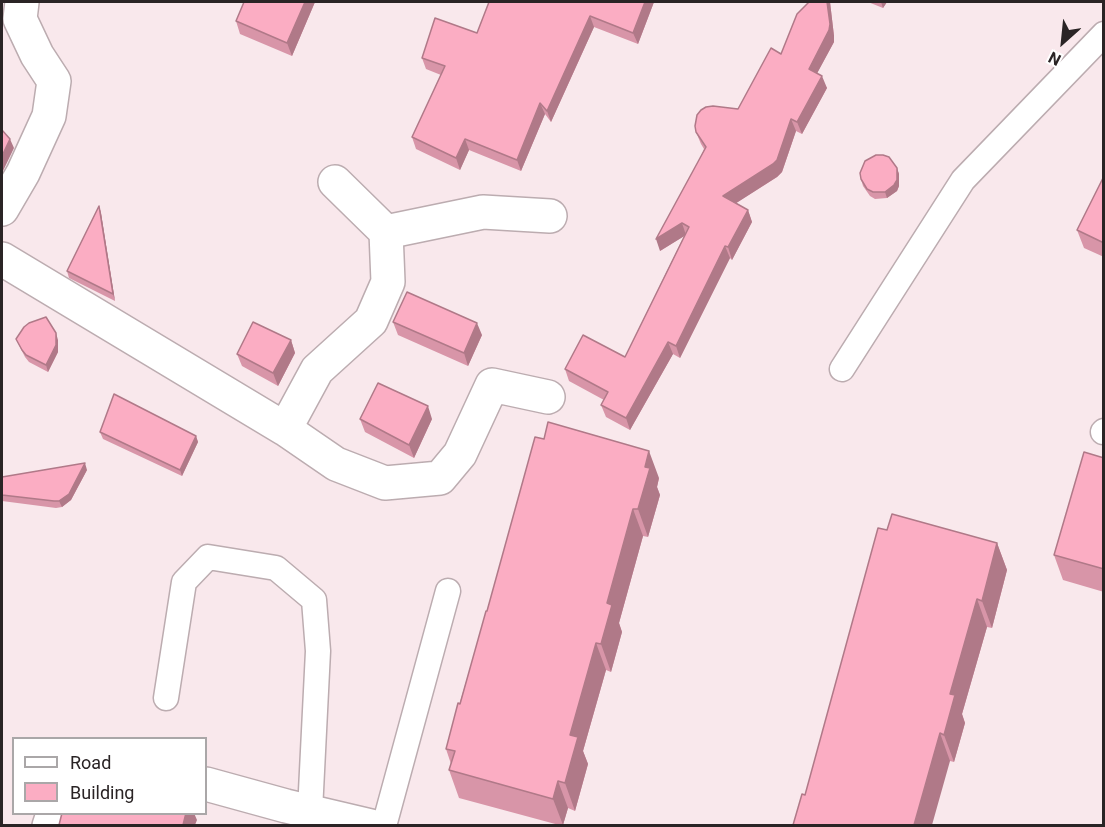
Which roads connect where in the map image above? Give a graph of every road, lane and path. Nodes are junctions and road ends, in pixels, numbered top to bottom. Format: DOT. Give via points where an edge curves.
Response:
graph roads {
  1 [pos="22,2"];
  2 [pos="1104,34"];
  3 [pos="335,182"];
  4 [pos="2,209"];
  5 [pos="550,216"];
  6 [pos="386,232"];
  7 [pos="2,259"];
  8 [pos="842,369"];
  9 [pos="548,397"];
  10 [pos="285,429"];
  11 [pos="448,591"];
  12 [pos="166,698"];
  13 [pos="207,784"];
  14 [pos="310,812"];
  15 [pos="371,825"];
  16 [pos="384,825"];
  1 -- 4 [label="street" via="20,19 54,81 49,116"];
  2 -- 8 [label="lane" via="963,180"];
  3 -- 6 [label="street"];
  5 -- 6 [label="street" via="483,212"];
  6 -- 10 [label="street" via="388,282 371,321 317,370"];
  7 -- 10 [label="street"];
  9 -- 10 [label="street" via="492,385 460,454 440,478 385,483 336,464"];
  11 -- 16 [label="lane"];
  12 -- 14 [label="lane" via="184,582 208,557 276,568 314,600 318,651"];
  13 -- 14 [label="street"];
  14 -- 15 [label="street"];
}
